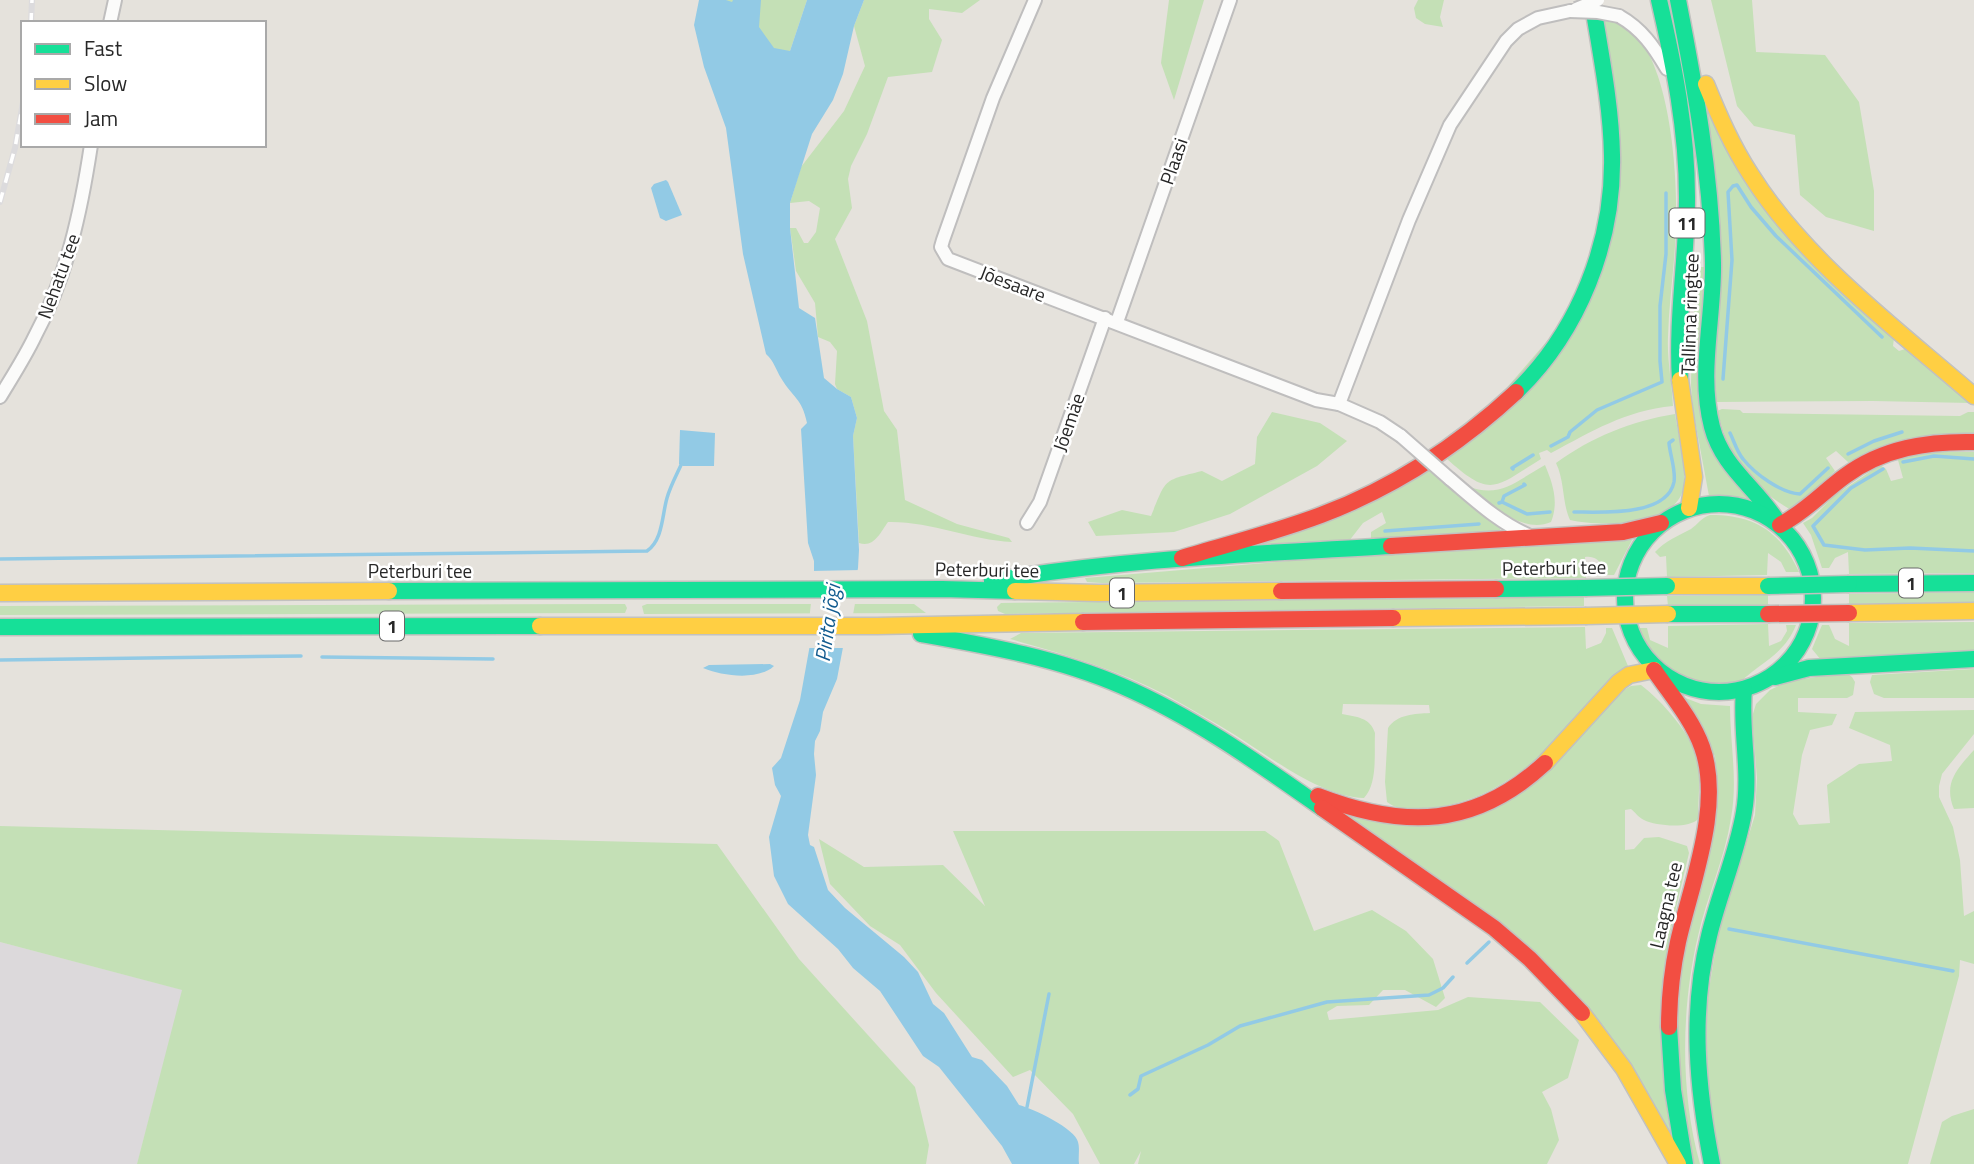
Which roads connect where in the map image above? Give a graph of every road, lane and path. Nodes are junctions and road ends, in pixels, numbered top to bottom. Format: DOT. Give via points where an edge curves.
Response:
graph roads {
  1 [pos="115,0"];
  2 [pos="1035,0"];
  3 [pos="1230,0"];
  4 [pos="1592,0"];
  5 [pos="1598,0"];
  6 [pos="1659,0"];
  7 [pos="1679,0"];
  8 [pos="1570,11"];
  9 [pos="110,21"];
  10 [pos="1677,82"];
  11 [pos="91,147"];
  12 [pos="1111,320"];
  13 [pos="1974,396"];
  14 [pos="0,397"];
  15 [pos="1339,404"];
  16 [pos="1974,443"];
  17 [pos="1689,508"];
  18 [pos="1027,523"];
  19 [pos="1661,523"];
  20 [pos="1780,525"];
  21 [pos="1535,538"];
  22 [pos="1182,558"];
  23 [pos="1974,583"];
  24 [pos="942,589"];
  25 [pos="0,593"];
  26 [pos="1974,611"];
  27 [pos="877,626"];
  28 [pos="0,627"];
  29 [pos="1974,659"];
  30 [pos="1654,670"];
  31 [pos="1768,679"];
  32 [pos="1744,689"];
  33 [pos="1281,780"];
  34 [pos="1678,1164"];
  35 [pos="1685,1164"];
  36 [pos="1712,1164"];
  1 -- 9 [label="street"];
  2 -- 12 [label="street, Jõesaare" via="993,98 941,247 948,259"];
  3 -- 12 [label="street, Plaasi"];
  4 -- 22 [label="main road" via="1612,141 1608,217 1590,285 1544,364 1503,407 1409,472 1341,507"];
  5 -- 8 [label="street, bridge"];
  6 -- 10 [label="main road, Tallinna ringtee / 11"];
  7 -- 13 [label="main road" via="1716,116 1772,207 1806,245"];
  7 -- 20 [label="main road, Tallinna ringtee / 11" via="1710,196 1713,267 1707,390 1712,426 1728,461"];
  8 -- 10 [label="street, bridge" via="1619,16 1632,23 1659,52"];
  8 -- 15 [label="street" via="1538,18 1518,29 1494,55 1450,125"];
  10 -- 17 [label="main road, Tallinna ringtee / 11" via="1687,194 1678,337 1685,427 1694,472 1695,495"];
  11 -- 14 [label="street, Nehatu tee" via="79,214 60,280 36,335"];
  12 -- 15 [label="street, Jõesaare" via="1316,400"];
  12 -- 18 [label="street, Jõemäe" via="1040,502"];
  15 -- 21 [label="street, Jõesaare, bridge" via="1401,436 1485,509"];
  16 -- 20 [label="main road" via="1922,443 1894,450 1846,476 1796,518"];
  17 -- 19 [label="main road"];
  17 -- 20 [label="main road" via="1718,503 1741,506"];
  19 -- 21 [label="main road" via="1623,532"];
  19 -- 30 [label="main road" via="1642,543 1630,567 1625,594 1637,648"];
  20 -- 31 [label="main road" via="1800,549 1812,577 1813,608 1805,637 1786,665"];
  21 -- 22 [label="main road"];
  22 -- 24 [label="main road"];
  23 -- 24 [label="main road, Peterburi tee / 1, bridge" via="1113,593"];
  24 -- 25 [label="main road, Peterburi tee / 1"];
  26 -- 27 [label="main road, 1, bridge"];
  27 -- 28 [label="main road, 1"];
  27 -- 33 [label="main road" via="996,647 1070,666 1123,686 1169,709"];
  29 -- 31 [label="main road" via="1809,668"];
  30 -- 32 [label="main road" via="1694,689"];
  30 -- 33 [label="main road" via="1619,682 1541,766 1491,802 1422,819 1377,816"];
  30 -- 35 [label="main road, Laagna tee" via="1699,738 1708,772 1706,819 1678,939 1670,996 1670,1052"];
  31 -- 32 [label="main road"];
  32 -- 36 [label="main road" via="1740,710 1745,809 1715,911 1698,992 1698,1091"];
  33 -- 34 [label="main road" via="1495,928 1543,971 1620,1063"];
}
